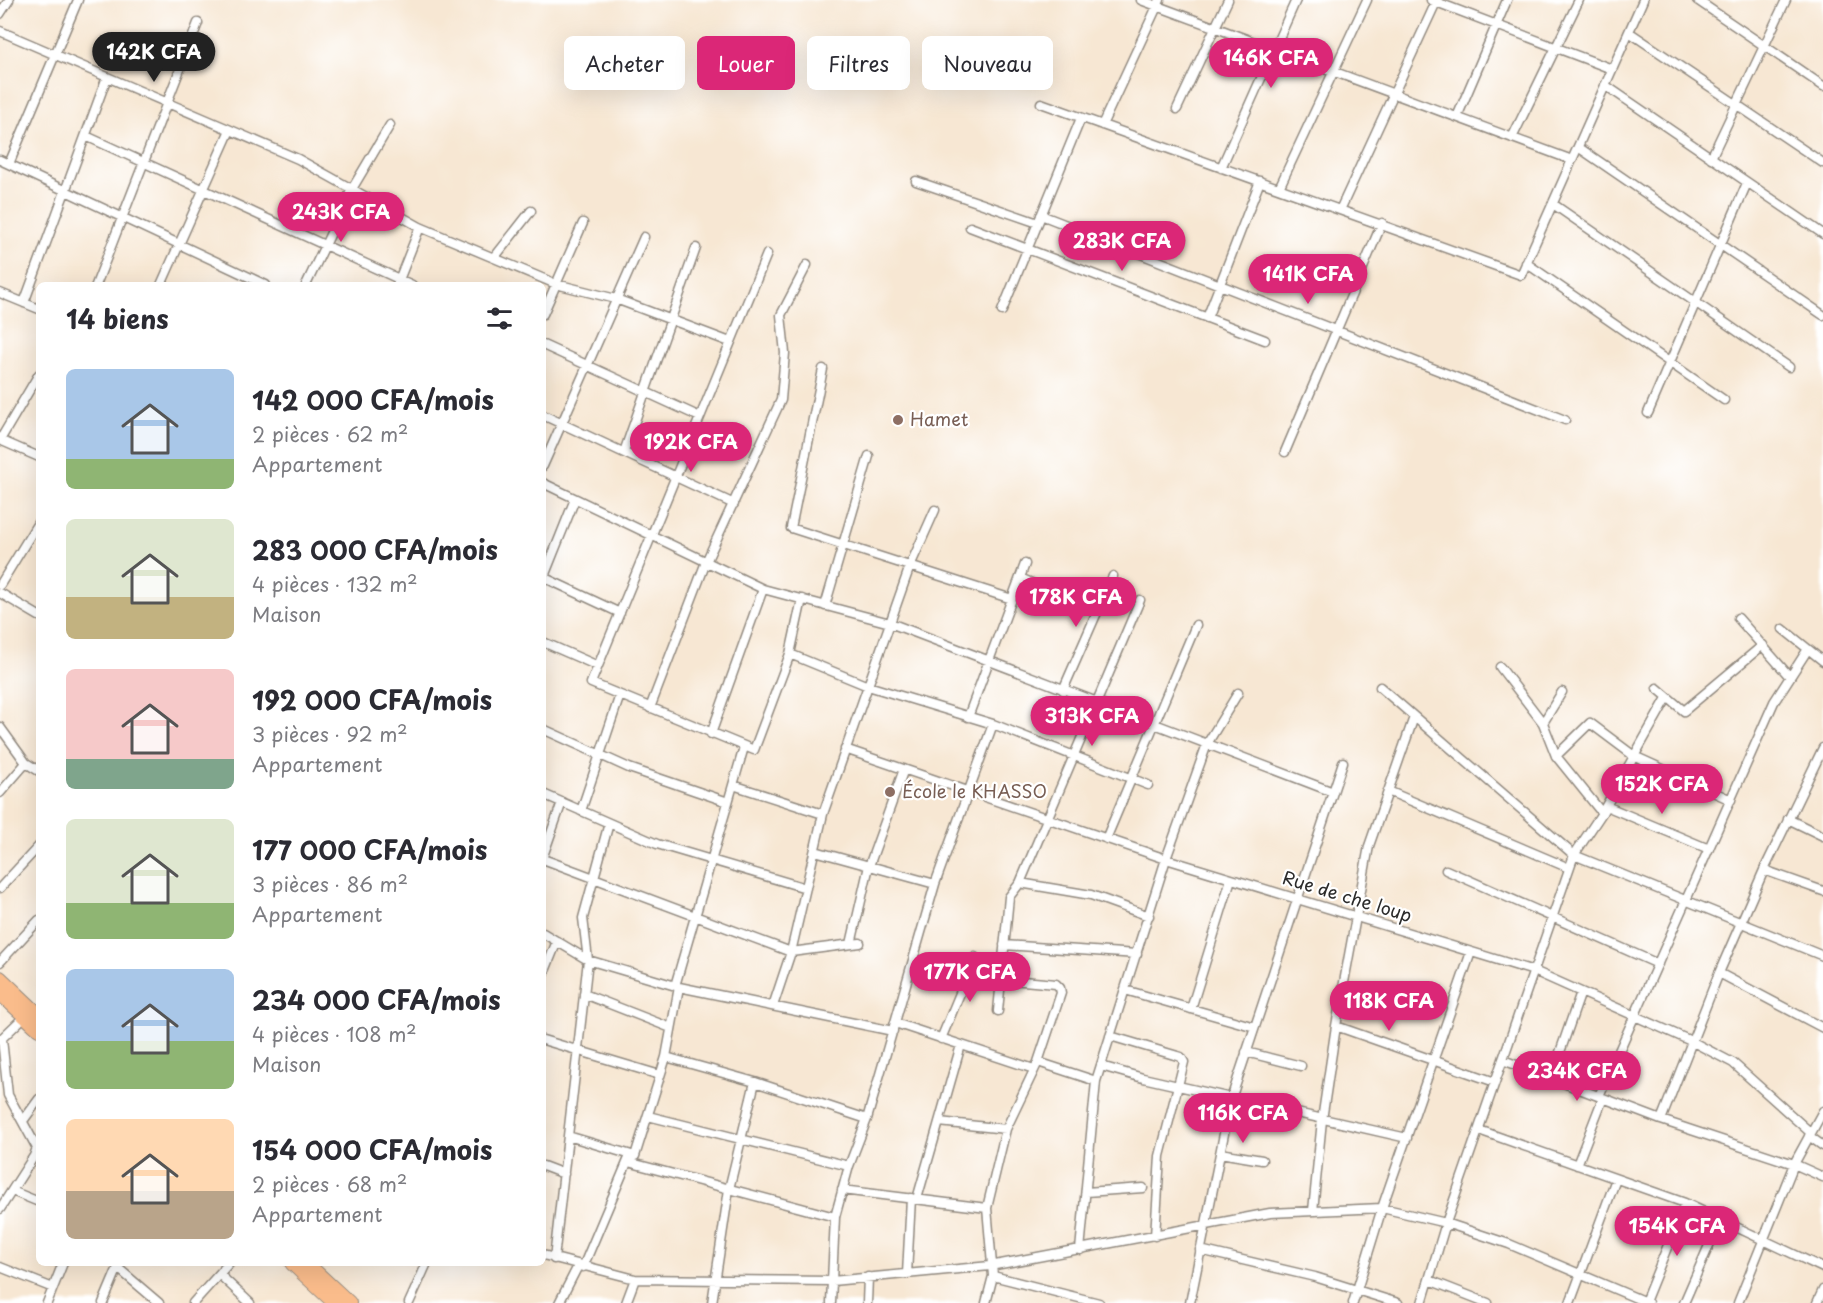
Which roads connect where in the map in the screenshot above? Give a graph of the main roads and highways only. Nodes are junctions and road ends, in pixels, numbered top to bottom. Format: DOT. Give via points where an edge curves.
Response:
graph roads {
  1 [pos="0,978"];
  2 [pos="0,993"];
  3 [pos="35,1013"];
  4 [pos="295,1266"];
  5 [pos="309,1266"];
  6 [pos="326,1300"];
  7 [pos="349,1303"];
  1 -- 3 [label="highway"];
  2 -- 3 [label="highway"];
  4 -- 6 [label="highway"];
  5 -- 7 [label="highway"];
}
